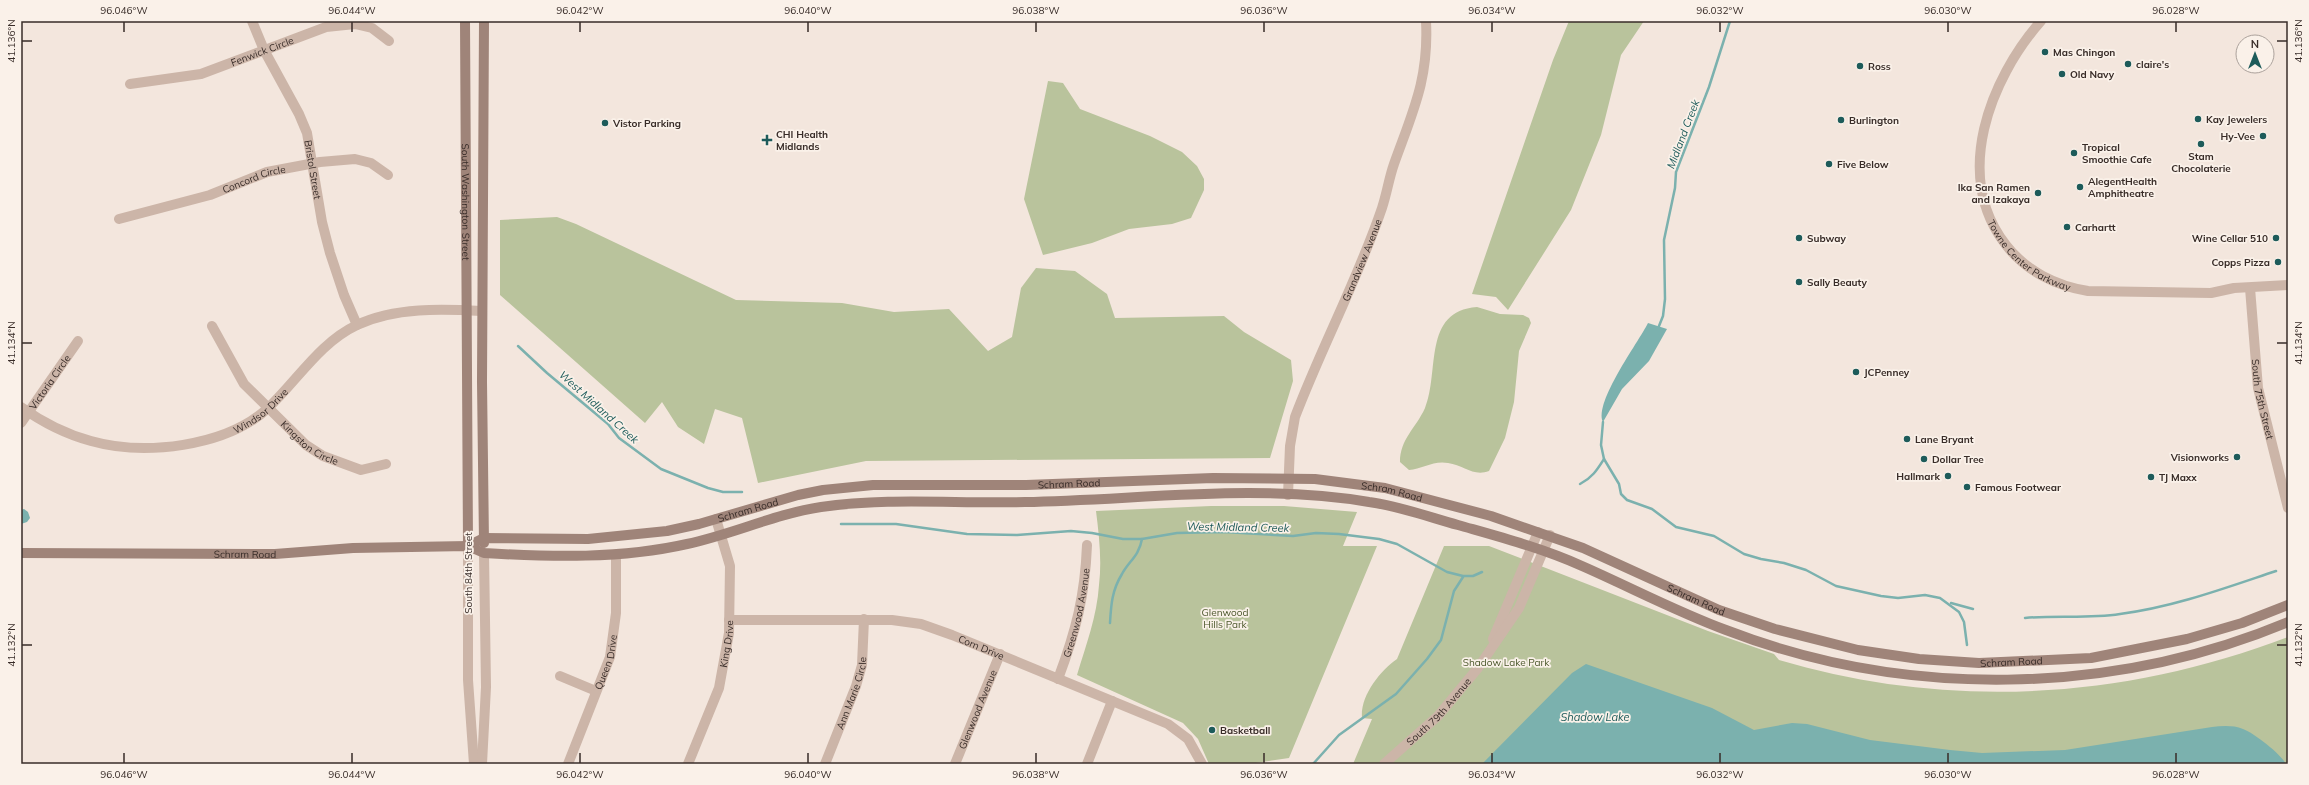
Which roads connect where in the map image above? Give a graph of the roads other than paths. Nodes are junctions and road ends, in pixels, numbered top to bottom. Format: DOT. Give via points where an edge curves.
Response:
graph roads {
  1 [pos="252,21"];
  2 [pos="465,21"];
  3 [pos="484,21"];
  4 [pos="1426,21"];
  5 [pos="2041,21"];
  6 [pos="389,41"];
  7 [pos="264,50"];
  8 [pos="130,84"];
  9 [pos="313,163"];
  10 [pos="388,175"];
  11 [pos="119,219"];
  12 [pos="2288,285"];
  13 [pos="2250,288"];
  14 [pos="468,310"];
  15 [pos="482,311"];
  16 [pos="357,325"];
  17 [pos="212,326"];
  18 [pos="78,341"];
  19 [pos="467,382"];
  20 [pos="482,382"];
  21 [pos="267,409"];
  22 [pos="25,410"];
  23 [pos="21,423"];
  24 [pos="386,464"];
  25 [pos="1288,478"];
  26 [pos="1288,495"];
  27 [pos="2288,508"];
  28 [pos="716,519"];
  29 [pos="1538,532"];
  30 [pos="721,535"];
  31 [pos="1550,535"];
  32 [pos="484,538"];
  33 [pos="1087,545"];
  34 [pos="468,546"];
  35 [pos="1532,547"];
  36 [pos="1544,551"];
  37 [pos="21,553"];
  38 [pos="484,553"];
  39 [pos="616,555"];
  40 [pos="2288,605"];
  41 [pos="730,620"];
  42 [pos="864,620"];
  43 [pos="2288,622"];
  44 [pos="1000,654"];
  45 [pos="1487,654"];
  46 [pos="560,676"];
  47 [pos="1058,679"];
  48 [pos="596,691"];
  49 [pos="1112,701"];
  50 [pos="474,764"];
  51 [pos="482,764"];
  52 [pos="568,764"];
  53 [pos="688,764"];
  54 [pos="825,764"];
  55 [pos="955,764"];
  56 [pos="1087,764"];
  57 [pos="1202,764"];
  58 [pos="1384,764"];
  1 -- 7 [label="street, Bristol Street"];
  2 -- 14 [label="main road, South Washington Street"];
  3 -- 15 [label="main road, South Washington Street"];
  4 -- 25 [label="street, Grandview Avenue" via="1425,67 1416,105 1394,165 1378,220 1295,417"];
  5 -- 13 [label="street, Towne Center Parkway" via="2016,53 2006,71 1982,140 1979,168 1981,189 1988,214 1998,234 2019,260 2040,275 2062,285 2109,292 2192,292 2220,286 2231,289"];
  6 -- 7 [label="street, Fenwick Circle" via="372,28 355,24 326,27"];
  7 -- 8 [label="street, Fenwick Circle" via="201,74"];
  7 -- 9 [label="street, Bristol Street" via="299,114 307,133"];
  9 -- 10 [label="street, Concord Circle" via="355,159 371,163"];
  9 -- 11 [label="street, Concord Circle" via="267,172 210,195"];
  9 -- 16 [label="street, Bristol Street" via="322,222 330,253"];
  12 -- 13 [label="street, Towne Center Parkway"];
  13 -- 27 [label="street, South 75th Street" via="2258,388"];
  14 -- 15 [label="street, Windsor Drive"];
  14 -- 16 [label="street, Windsor Drive" via="397,312"];
  14 -- 19 [label="main road, South Washington Street"];
  15 -- 20 [label="main road, South Washington Street"];
  16 -- 21 [label="street, Windsor Drive" via="333,340 316,355"];
  17 -- 21 [label="street, Kingston Circle" via="244,384"];
  18 -- 22 [label="street, Victoria Circle"];
  19 -- 34 [label="main road, South 84th Street"];
  20 -- 32 [label="main road, South 84th Street"];
  21 -- 22 [label="street, Windsor Drive" via="251,422 207,441 152,447 93,442 50,426"];
  21 -- 24 [label="street, Kingston Circle" via="306,445 323,456 361,470"];
  22 -- 23 [label="street, Victoria Circle"];
  25 -- 26 [label="street, Grandview Avenue"];
  25 -- 28 [label="main road, Schram Road" via="1213,478 1026,485 873,485 798,495"];
  25 -- 29 [label="main road, Schram Road" via="1341,481 1385,488"];
  26 -- 30 [label="main road, Schram Road" via="1222,494 1026,502 860,503 797,512"];
  26 -- 35 [label="main road, Schram Road" via="1371,502"];
  28 -- 30 [label="street, King Drive"];
  28 -- 32 [label="main road, Schram Road" via="667,531 618,537"];
  29 -- 31 [label="main road, Schram Road"];
  29 -- 35 [label="street, South 79th Avenue"];
  30 -- 39 [label="main road, Schram Road" via="669,548"];
  30 -- 41 [label="street, King Drive" via="730,566"];
  31 -- 36 [label="street, South 79th Avenue"];
  31 -- 40 [label="main road, Schram Road" via="1719,610 1775,629 1858,650 1940,661 2031,662 2091,658 2219,631"];
  32 -- 34 [label="main road, Schram Road"];
  32 -- 38 [label="main road, South 84th Street"];
  33 -- 47 [label="street, Greenwood Avenue" via="1082,602 1076,631"];
  34 -- 37 [label="main road, Schram Road" via="353,548 275,554"];
  34 -- 38 [label="main road, Schram Road"];
  34 -- 50 [label="street, South 84th Street" via="468,680"];
  35 -- 36 [label="main road, Schram Road"];
  35 -- 45 [label="street, South 79th Avenue"];
  36 -- 43 [label="main road, Schram Road" via="1702,621 1748,638 1826,661 1922,676 2017,680 2118,670 2191,656"];
  36 -- 45 [label="street, South 79th Avenue" via="1519,608"];
  38 -- 39 [label="main road, Schram Road"];
  38 -- 51 [label="street, South 84th Street" via="486,687"];
  39 -- 48 [label="street, Queen Drive" via="613,648"];
  41 -- 42 [label="street, Corn Drive"];
  41 -- 53 [label="street, King Drive" via="719,688"];
  42 -- 44 [label="street, Corn Drive" via="921,624"];
  42 -- 54 [label="street, Ann Marie Circle" via="862,665"];
  44 -- 47 [label="street, Corn Drive"];
  44 -- 55 [label="street, Glenwood Avenue"];
  45 -- 58 [label="street, South 79th Avenue" via="1469,681 1449,704"];
  46 -- 48 [label="street"];
  47 -- 49 [label="street, Corn Drive"];
  48 -- 52 [label="street, Queen Drive"];
  49 -- 56 [label="street"];
  49 -- 57 [label="street, Corn Drive" via="1180,731 1195,748"];
}
